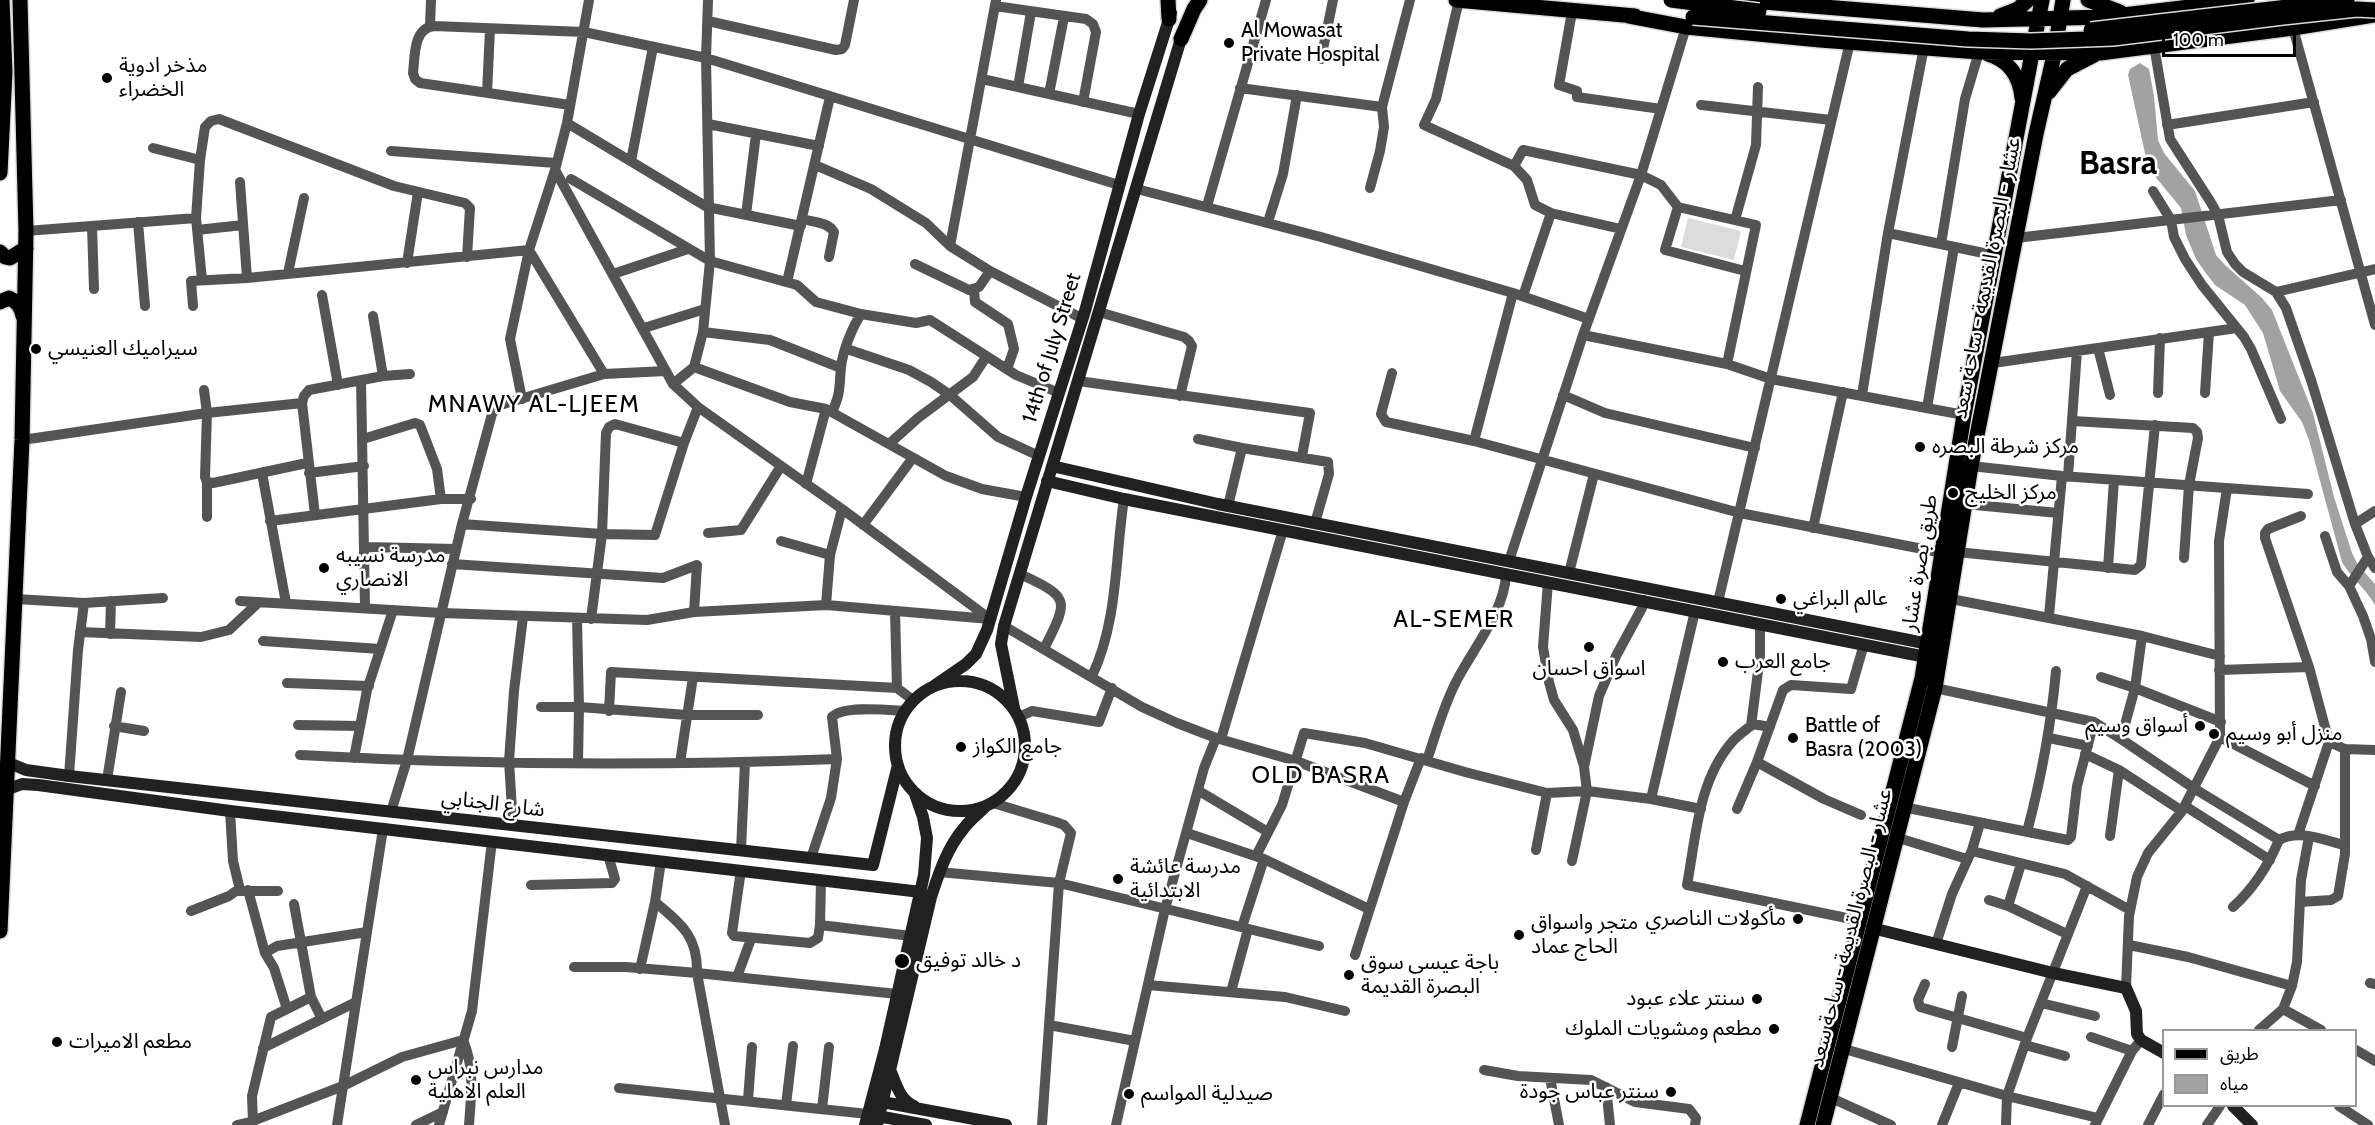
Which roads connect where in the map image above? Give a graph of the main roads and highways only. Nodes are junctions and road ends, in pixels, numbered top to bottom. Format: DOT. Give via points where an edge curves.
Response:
graph roads {
  1 [pos="2,0"];
  2 [pos="20,0"];
  3 [pos="1168,0"];
  4 [pos="1200,0"];
  5 [pos="1457,0"];
  6 [pos="1671,0"];
  7 [pos="1739,0"];
  8 [pos="2028,0"];
  9 [pos="2042,0"];
  10 [pos="2063,0"];
  11 [pos="2088,0"];
  12 [pos="2247,0"];
  13 [pos="2347,0"];
  14 [pos="1798,2"];
  15 [pos="2375,10"];
  16 [pos="2129,14"];
  17 [pos="2375,15"];
  18 [pos="2061,18"];
  19 [pos="1169,19"];
  20 [pos="1983,20"];
  21 [pos="2039,20"];
  22 [pos="1690,22"];
  23 [pos="1181,39"];
  24 [pos="1979,52"];
  25 [pos="2033,53"];
  26 [pos="2055,53"];
  27 [pos="2100,53"];
  28 [pos="2044,99"];
  29 [pos="2023,108"];
  30 [pos="0,171"];
  31 [pos="26,248"];
  32 [pos="0,252"];
  33 [pos="0,302"];
  34 [pos="24,325"];
  35 [pos="1950,552"];
  36 [pos="1867,925"];
  37 [pos="0,931"];
  38 [pos="1807,1125"];
  39 [pos="1823,1125"];
  1 -- 30 [label="main road" via="5,72"];
  2 -- 31 [label="main road"];
  3 -- 19 [label="main road"];
  4 -- 23 [label="main road"];
  5 -- 22 [label="main road"];
  6 -- 13 [label="main road, bridge" via="1863,22 2030,31 2096,30"];
  7 -- 14 [label="main road"];
  8 -- 20 [label="main road" via="2010,13"];
  9 -- 21 [label="main road, طريق بصرة عشار"];
  10 -- 18 [label="main road, عشار - البصرة القديمة - ساحة سعد"];
  11 -- 16 [label="main road"];
  12 -- 16 [label="main road"];
  14 -- 20 [label="main road"];
  15 -- 22 [label="main road, bridge" via="2293,16 2113,39 2031,41"];
  16 -- 18 [label="main road"];
  17 -- 27 [label="main road"];
  18 -- 21 [label="main road"];
  18 -- 26 [label="main road, عشار - البصرة القديمة - ساحة سعد"];
  20 -- 21 [label="main road"];
  21 -- 25 [label="main road, طريق بصرة عشار"];
  22 -- 24 [label="main road" via="1850,42"];
  24 -- 25 [label="main road"];
  24 -- 29 [label="main road" via="1999,58 2013,71 2021,88"];
  25 -- 26 [label="main road"];
  25 -- 29 [label="main road, طريق بصرة عشار"];
  26 -- 27 [label="main road"];
  26 -- 28 [label="main road, عشار - البصرة القديمة - ساحة سعد"];
  27 -- 28 [label="main road" via="2067,69"];
  28 -- 35 [label="main road, عشار - البصرة القديمة - ساحة سعد" via="1965,504"];
  29 -- 35 [label="main road, طريق بصرة عشار" via="1965,415"];
  31 -- 32 [label="main road" via="10,258"];
  31 -- 34 [label="main road"];
  33 -- 34 [label="main road" via="14,300"];
  34 -- 37 [label="main road"];
  35 -- 36 [label="main road, طريق بصرة عشار"];
  35 -- 36 [label="main road, عشار - البصرة القديمة - ساحة سعد" via="1951,599 1935,688"];
  36 -- 38 [label="main road, طريق بصرة عشار"];
  36 -- 39 [label="main road, عشار - البصرة القديمة - ساحة سعد"];
}
